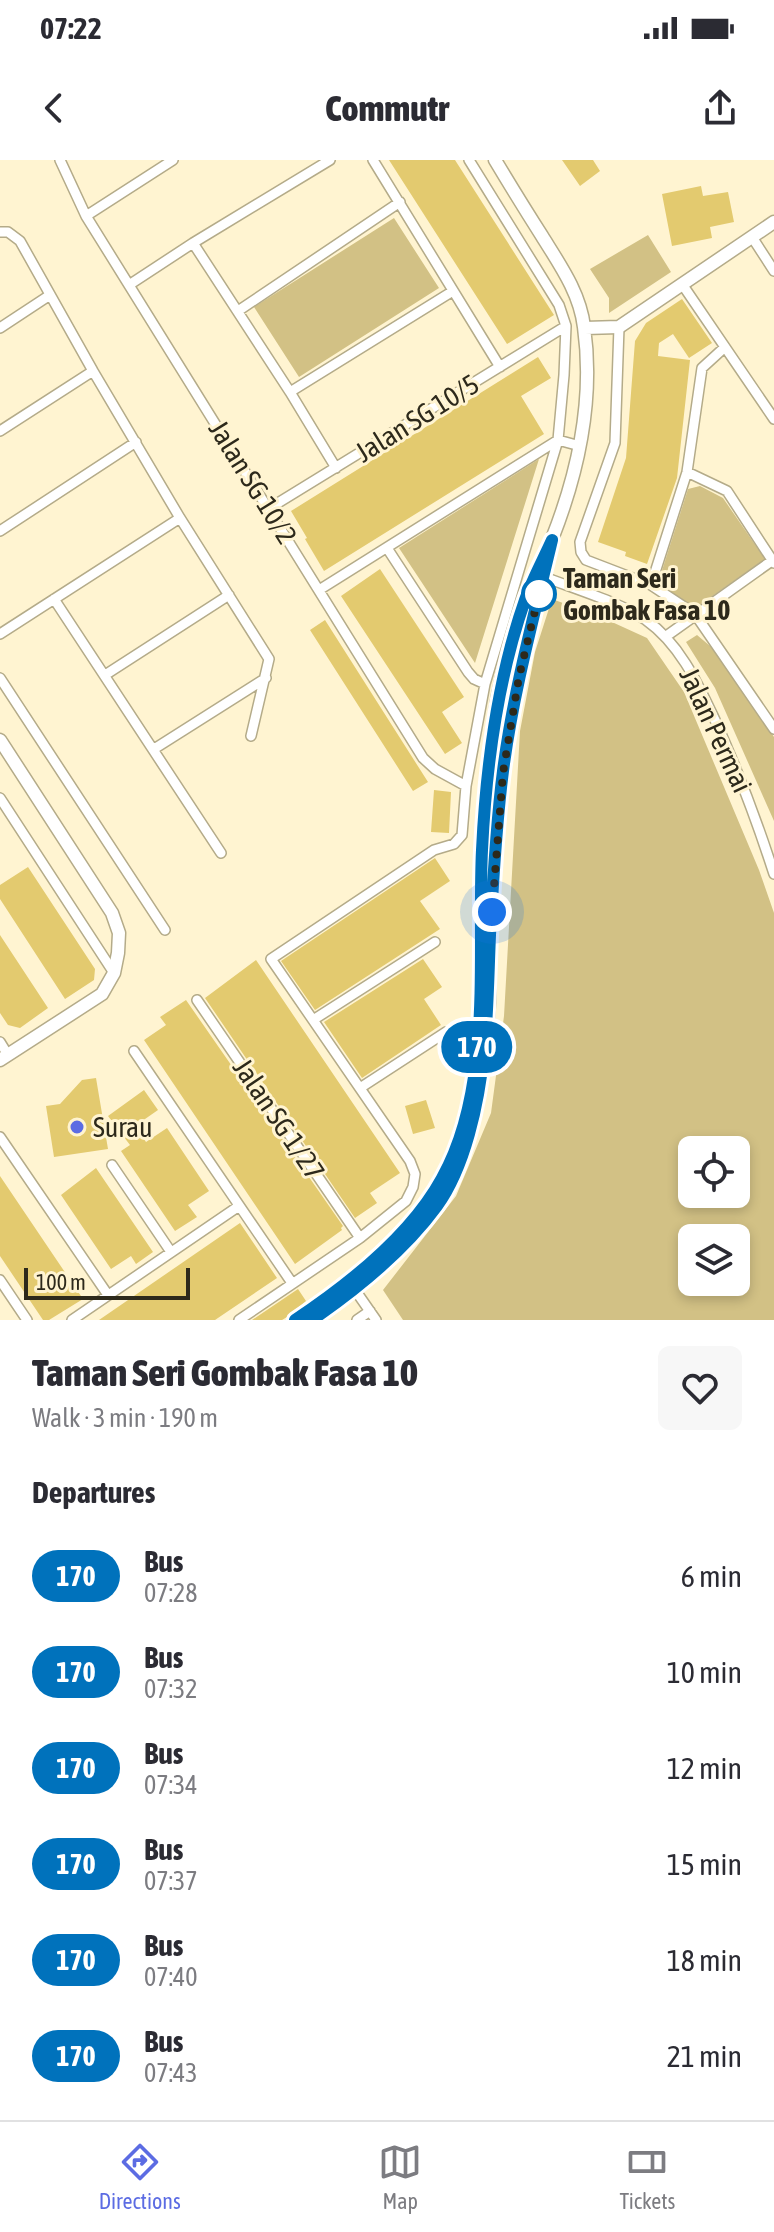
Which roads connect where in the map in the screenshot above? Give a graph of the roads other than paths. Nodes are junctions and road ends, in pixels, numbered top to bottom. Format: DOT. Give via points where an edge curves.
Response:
graph roads {
  1 [pos="60,160"];
  2 [pos="149,160"];
  3 [pos="173,160"];
  4 [pos="330,160"];
  5 [pos="373,160"];
  6 [pos="469,160"];
  7 [pos="495,160"];
  8 [pos="154,173"];
  9 [pos="400,202"];
  10 [pos="86,216"];
  11 [pos="774,222"];
  12 [pos="4,232"];
  13 [pos="752,237"];
  14 [pos="193,243"];
  15 [pos="774,271"];
  16 [pos="682,284"];
  17 [pos="129,285"];
  18 [pos="453,291"];
  19 [pos="50,295"];
  20 [pos="238,311"];
  21 [pos="566,326"];
  22 [pos="619,327"];
  23 [pos="0,328"];
  24 [pos="585,328"];
  25 [pos="725,347"];
  26 [pos="500,367"];
  27 [pos="93,371"];
  28 [pos="290,392"];
  29 [pos="774,419"];
  30 [pos="0,431"];
  31 [pos="558,440"];
  32 [pos="136,442"];
  33 [pos="580,446"];
  34 [pos="336,468"];
  35 [pos="687,472"];
  36 [pos="268,509"];
  37 [pos="180,518"];
  38 [pos="0,531"];
  39 [pos="387,548"];
  40 [pos="773,562"];
  41 [pos="540,575"];
  42 [pos="651,585"];
  43 [pos="319,590"];
  44 [pos="229,595"];
  45 [pos="54,599"];
  46 [pos="695,614"];
  47 [pos="0,634"];
  48 [pos="665,637"];
  49 [pos="105,675"];
  50 [pos="0,678"];
  51 [pos="266,678"];
  52 [pos="485,684"];
  53 [pos="774,729"];
  54 [pos="251,736"];
  55 [pos="0,740"];
  56 [pos="154,749"];
  57 [pos="466,786"];
  58 [pos="0,798"];
  59 [pos="221,853"];
  60 [pos="773,869"];
  61 [pos="165,930"];
  62 [pos="435,942"];
  63 [pos="114,973"];
  64 [pos="197,1000"];
  65 [pos="313,1020"];
  66 [pos="446,1032"];
  67 [pos="0,1042"];
  68 [pos="134,1051"];
  69 [pos="4,1058"];
  70 [pos="360,1088"];
  71 [pos="0,1137"];
  72 [pos="112,1165"];
  73 [pos="239,1206"];
  74 [pos="360,1238"];
  75 [pos="171,1252"];
  76 [pos="0,1280"];
  77 [pos="292,1283"];
  78 [pos="352,1286"];
  79 [pos="108,1295"];
  80 [pos="370,1311"];
  81 [pos="27,1320"];
  82 [pos="72,1320"];
  83 [pos="239,1320"];
  84 [pos="295,1320"];
  85 [pos="312,1320"];
  86 [pos="357,1320"];
  87 [pos="376,1320"];
  1 -- 10 [label="street, Jalan SG 10/2"];
  2 -- 8 [label="street"];
  3 -- 8 [label="street"];
  4 -- 14 [label="street"];
  5 -- 9 [label="street"];
  6 -- 21 [label="street" via="559,305"];
  7 -- 24 [label="street" via="570,283"];
  8 -- 10 [label="street"];
  9 -- 18 [label="street"];
  9 -- 20 [label="street"];
  10 -- 17 [label="street, Jalan SG 10/2"];
  11 -- 13 [label="street"];
  12 -- 19 [label="street" via="20,241"];
  13 -- 15 [label="street"];
  13 -- 16 [label="street"];
  14 -- 17 [label="street"];
  14 -- 20 [label="street"];
  16 -- 22 [label="street"];
  16 -- 25 [label="street"];
  17 -- 36 [label="street, Jalan SG 10/2"];
  18 -- 26 [label="street"];
  18 -- 28 [label="street"];
  19 -- 23 [label="street"];
  19 -- 27 [label="street"];
  20 -- 28 [label="street"];
  21 -- 26 [label="street, Jalan SG 10/5"];
  21 -- 31 [label="street"];
  22 -- 24 [label="street"];
  22 -- 42 [label="street" via="615,443 581,552 586,560"];
  24 -- 33 [label="street"];
  25 -- 29 [label="street"];
  25 -- 35 [label="street" via="702,368"];
  26 -- 34 [label="street, Jalan SG 10/5"];
  27 -- 30 [label="street"];
  27 -- 32 [label="street"];
  28 -- 34 [label="street"];
  31 -- 33 [label="street"];
  31 -- 39 [label="street"];
  31 -- 52 [label="street"];
  32 -- 37 [label="street"];
  32 -- 38 [label="street"];
  33 -- 41 [label="street"];
  34 -- 36 [label="street, Jalan SG 10/5"];
  35 -- 40 [label="street" via="727,491"];
  35 -- 42 [label="street"];
  36 -- 43 [label="street, Jalan SG 10/2"];
  37 -- 44 [label="street"];
  37 -- 45 [label="street"];
  39 -- 43 [label="street"];
  39 -- 52 [label="street" via="468,672"];
  40 -- 46 [label="street"];
  41 -- 48 [label="street, Jalan Permai" via="631,611"];
  41 -- 78 [label="street" via="503,773 486,1043 476,1111 463,1155 438,1205 412,1236"];
  42 -- 46 [label="street"];
  43 -- 57 [label="street, Jalan SG 10/2" via="423,758"];
  44 -- 49 [label="street"];
  44 -- 51 [label="street" via="269,659"];
  45 -- 47 [label="street"];
  45 -- 49 [label="street"];
  46 -- 48 [label="street"];
  46 -- 53 [label="street"];
  48 -- 60 [label="street, Jalan Permai" via="699,687 753,809"];
  49 -- 56 [label="street"];
  50 -- 61 [label="street"];
  51 -- 54 [label="street"];
  51 -- 56 [label="street"];
  52 -- 57 [label="street"];
  55 -- 63 [label="street" via="112,913 119,933"];
  56 -- 59 [label="street"];
  57 -- 65 [label="street" via="462,835 454,844 434,850 271,959"];
  58 -- 63 [label="street"];
  62 -- 65 [label="street"];
  63 -- 69 [label="street" via="102,994"];
  64 -- 74 [label="street, Jalan SG 1/27"];
  65 -- 70 [label="street"];
  66 -- 70 [label="street"];
  67 -- 69 [label="street"];
  68 -- 73 [label="street"];
  70 -- 74 [label="street" via="415,1174 406,1201"];
  71 -- 79 [label="street"];
  72 -- 75 [label="street"];
  73 -- 75 [label="street"];
  73 -- 77 [label="street"];
  74 -- 77 [label="street"];
  75 -- 79 [label="street"];
  76 -- 81 [label="street"];
  77 -- 83 [label="street"];
  78 -- 80 [label="street"];
  78 -- 84 [label="street"];
  78 -- 85 [label="street"];
  79 -- 82 [label="street"];
  80 -- 86 [label="street"];
  80 -- 87 [label="street"];
}
